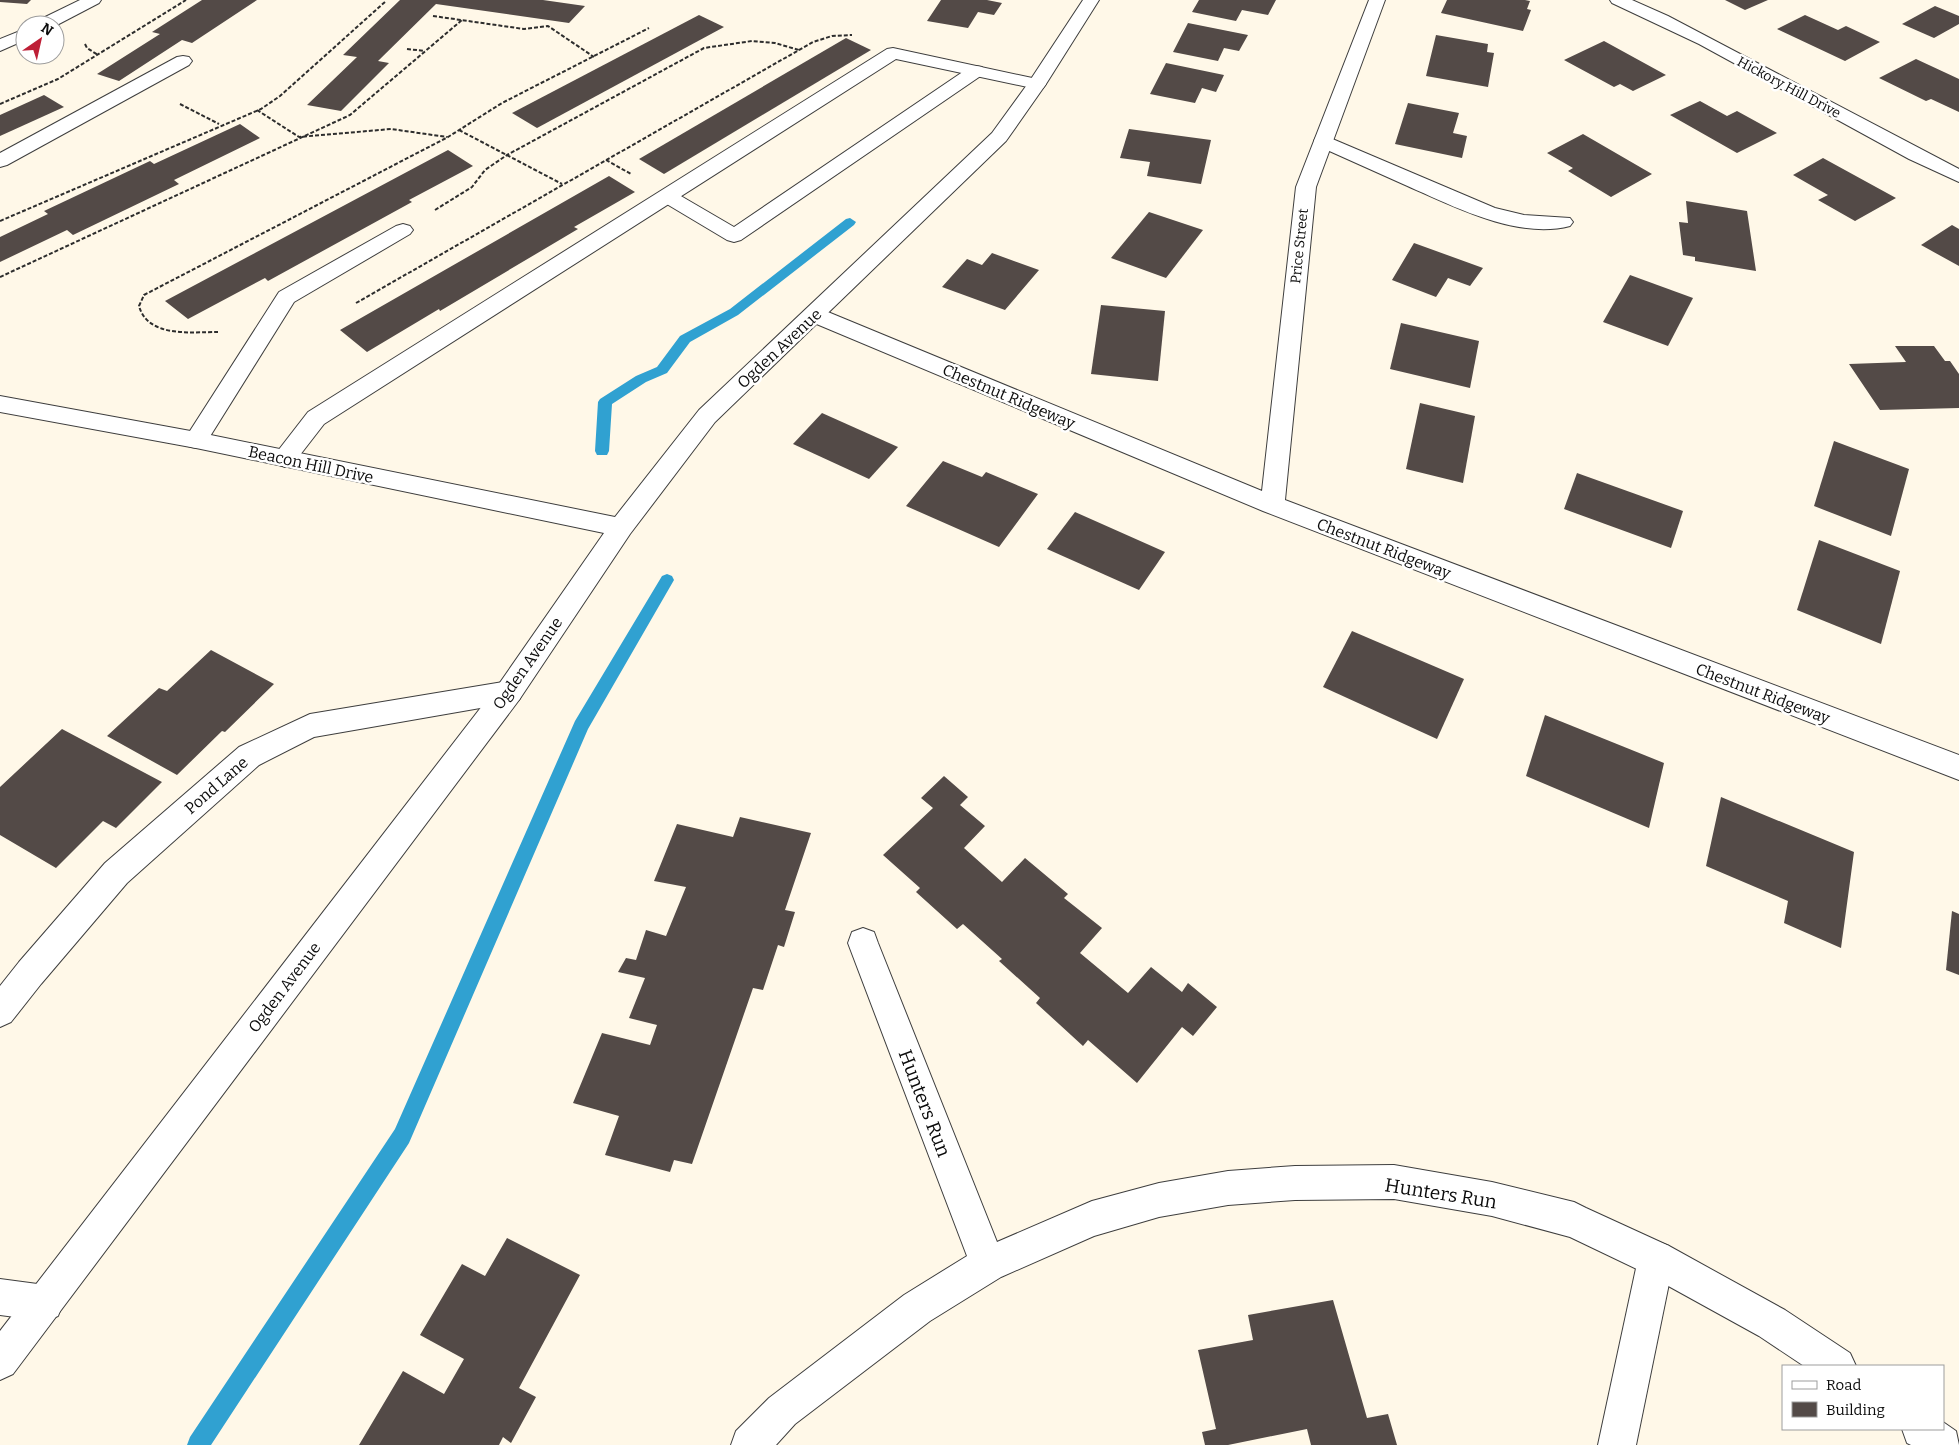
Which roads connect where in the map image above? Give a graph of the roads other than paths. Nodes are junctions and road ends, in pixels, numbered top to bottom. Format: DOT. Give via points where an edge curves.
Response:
graph roads {
  1 [pos="93,0"];
  2 [pos="1091,0"];
  3 [pos="1377,0"];
  4 [pos="1618,0"];
  5 [pos="63,15"];
  6 [pos="15,39"];
  7 [pos="0,46"];
  8 [pos="183,61"];
  9 [pos="976,71"];
  10 [pos="1037,84"];
  11 [pos="1323,141"];
  12 [pos="0,161"];
  13 [pos="1959,176"];
  14 [pos="667,196"];
  15 [pos="1563,222"];
  16 [pos="403,230"];
  17 [pos="815,315"];
  18 [pos="0,404"];
  19 [pos="196,440"];
  20 [pos="285,458"];
  21 [pos="1272,504"];
  22 [pos="621,527"];
  23 [pos="509,692"];
  24 [pos="1959,768"];
  25 [pos="863,943"];
  26 [pos="0,1012"];
  27 [pos="1656,1259"];
  28 [pos="988,1264"];
  29 [pos="0,1297"];
  30 [pos="45,1303"];
  31 [pos="0,1362"];
  32 [pos="1835,1365"];
  33 [pos="1922,1430"];
  34 [pos="750,1445"];
  35 [pos="1617,1445"];
  36 [pos="1942,1445"];
  1 -- 5 [label="street"];
  2 -- 10 [label="street, Ogden Avenue"];
  3 -- 11 [label="street, Price Street"];
  4 -- 13 [label="street, Hickory Hill Drive" via="1694,36"];
  6 -- 7 [label="street"];
  8 -- 12 [label="street"];
  9 -- 10 [label="street"];
  9 -- 14 [label="street" via="893,53"];
  9 -- 14 [label="street" via="734,236"];
  10 -- 17 [label="street, Ogden Avenue" via="998,138"];
  11 -- 15 [label="street" via="1482,213 1540,224"];
  11 -- 21 [label="street, Price Street" via="1306,187"];
  14 -- 20 [label="street" via="316,418"];
  16 -- 19 [label="street" via="286,297"];
  17 -- 21 [label="street, Chestnut Ridgeway"];
  17 -- 22 [label="street, Ogden Avenue" via="707,416"];
  18 -- 19 [label="street, Beacon Hill Drive"];
  19 -- 20 [label="street, Beacon Hill Drive"];
  20 -- 22 [label="street, Beacon Hill Drive"];
  21 -- 24 [label="street, Chestnut Ridgeway"];
  22 -- 23 [label="street, Ogden Avenue"];
  23 -- 26 [label="street, Pond Lane" via="310,726 250,756 116,873"];
  23 -- 30 [label="street, Ogden Avenue"];
  25 -- 28 [label="street, Hunters Run"];
  27 -- 28 [label="street, Hunters Run" via="1574,1220 1492,1199 1394,1182 1295,1183 1228,1188 1159,1200 1092,1219"];
  27 -- 32 [label="street, Hunters Run" via="1772,1323"];
  27 -- 35 [label="street"];
  28 -- 34 [label="street, Hunters Run" via="917,1308 782,1411"];
  29 -- 30 [label="street"];
  30 -- 31 [label="street, Ogden Avenue"];
  33 -- 36 [label="street"];
}
